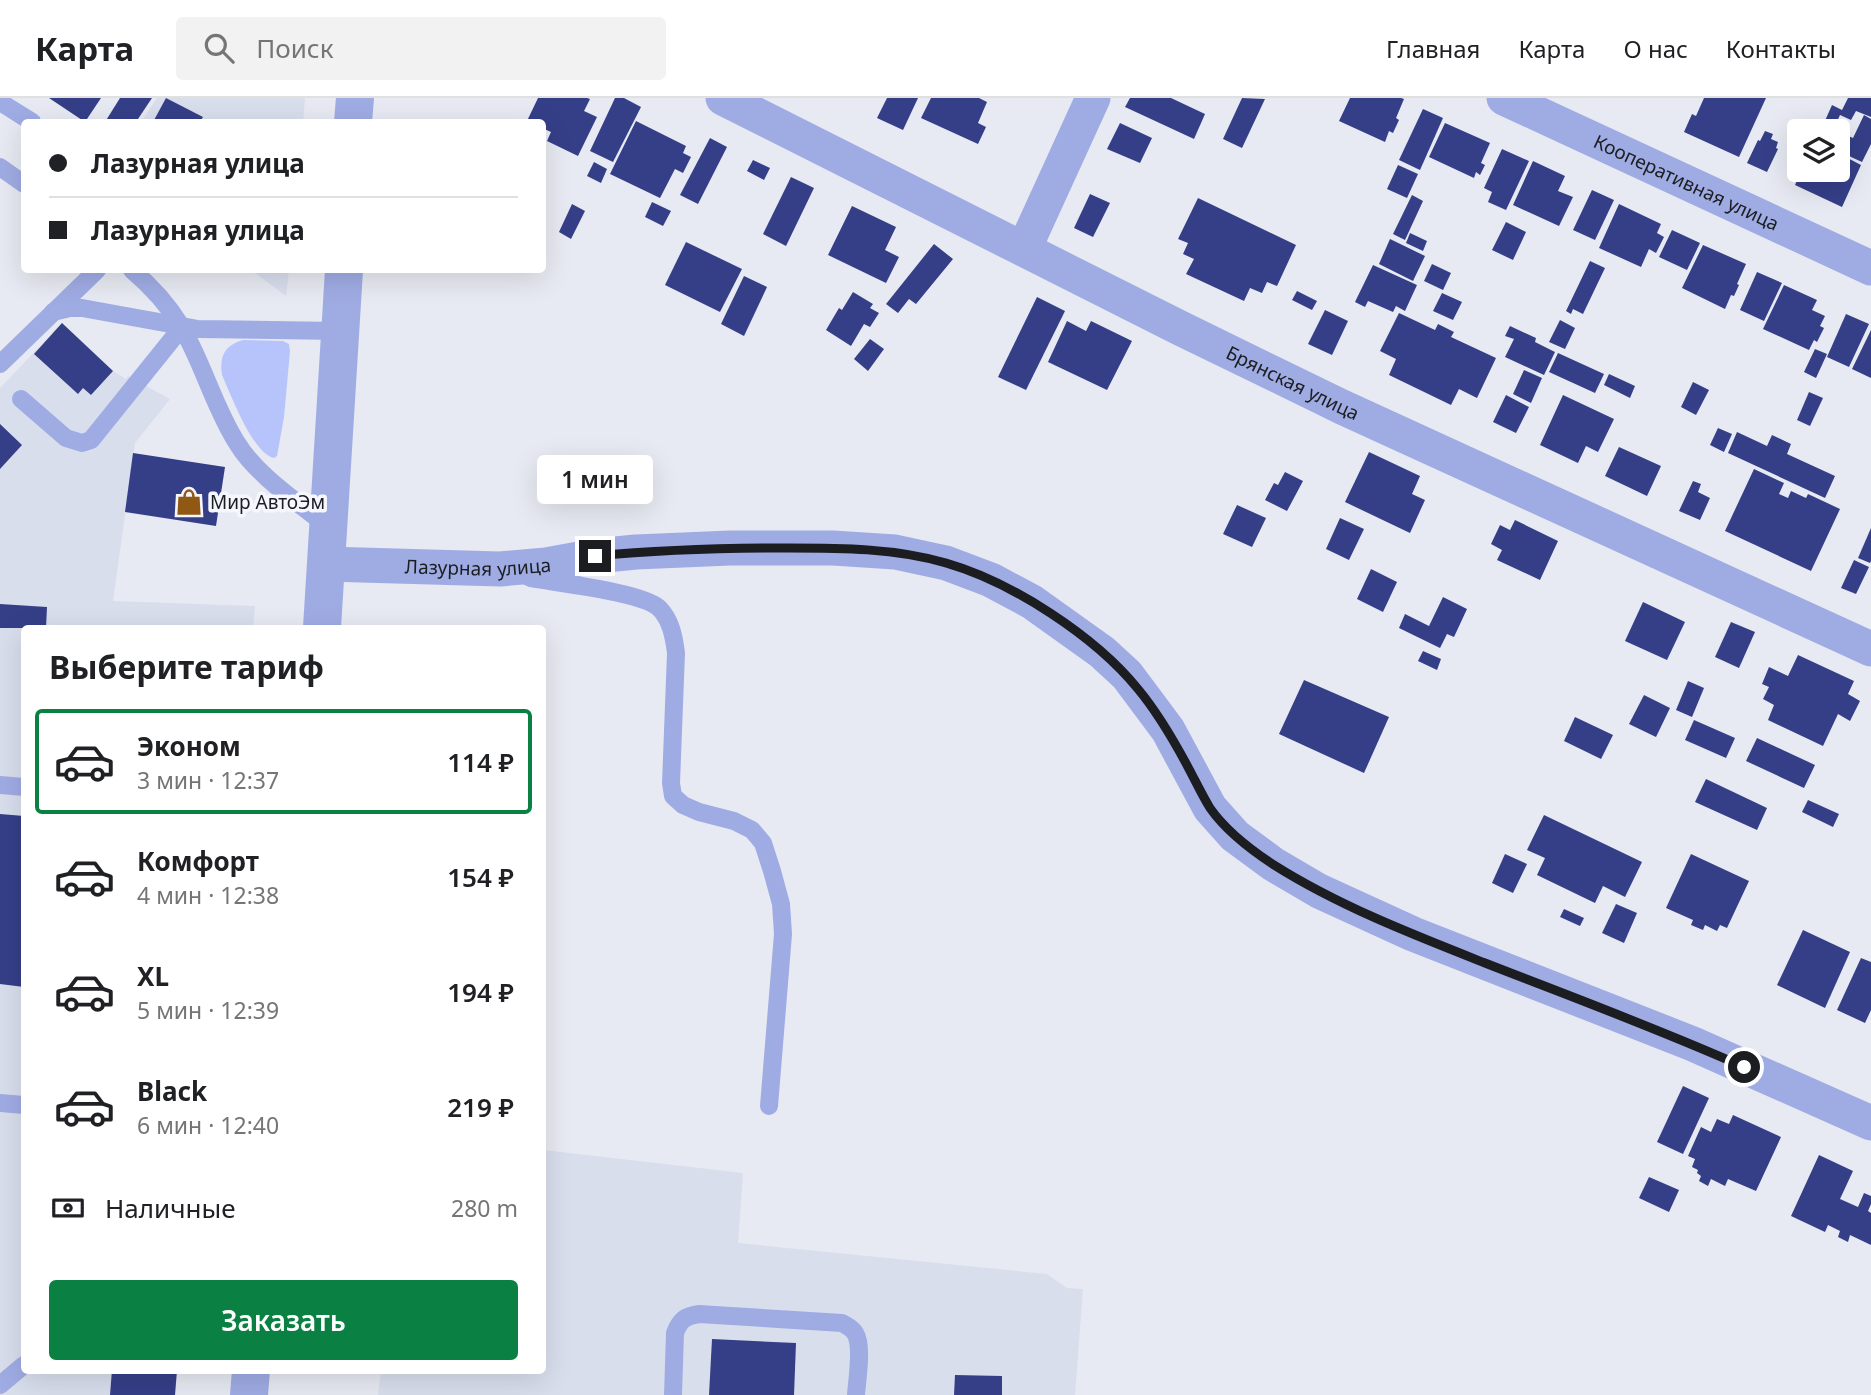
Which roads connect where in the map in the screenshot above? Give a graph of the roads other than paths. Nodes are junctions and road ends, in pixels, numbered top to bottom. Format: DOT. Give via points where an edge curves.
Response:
graph roads {
  1 [pos="355,98"];
  2 [pos="723,98"];
  3 [pos="1093,98"];
  4 [pos="1503,98"];
  5 [pos="0,102"];
  6 [pos="27,119"];
  7 [pos="353,119"];
  8 [pos="0,167"];
  9 [pos="21,182"];
  10 [pos="1024,249"];
  11 [pos="1871,268"];
  12 [pos="94,273"];
  13 [pos="138,273"];
  14 [pos="344,273"];
  15 [pos="53,312"];
  16 [pos="182,327"];
  17 [pos="340,331"];
  18 [pos="0,364"];
  19 [pos="21,399"];
  20 [pos="328,527"];
  21 [pos="326,564"];
  22 [pos="479,569"];
  23 [pos="322,625"];
  24 [pos="1871,649"];
  25 [pos="0,785"];
  26 [pos="21,788"];
  27 [pos="0,1103"];
  28 [pos="21,1105"];
  29 [pos="769,1106"];
  30 [pos="1871,1123"];
  31 [pos="21,1368"];
  32 [pos="251,1374"];
  33 [pos="0,1385"];
  34 [pos="248,1395"];
  35 [pos="673,1395"];
  36 [pos="856,1395"];
  1 -- 7 [label="street"];
  2 -- 10 [label="street, Брянская улица"];
  3 -- 10 [label="street"];
  4 -- 11 [label="street, Кооперативная улица"];
  5 -- 6 [label="lane"];
  8 -- 9 [label="lane"];
  10 -- 24 [label="street, Брянская улица" via="1342,407"];
  12 -- 15 [label="lane"];
  13 -- 16 [label="lane"];
  14 -- 17 [label="street"];
  15 -- 16 [label="lane" via="82,308"];
  15 -- 18 [label="lane"];
  16 -- 17 [label="lane"];
  16 -- 19 [label="lane" via="91,440 82,443 66,438"];
  16 -- 20 [label="lane" via="236,443 269,479"];
  17 -- 20 [label="street"];
  20 -- 21 [label="street"];
  21 -- 22 [label="street, Лазурная улица"];
  21 -- 23 [label="street"];
  22 -- 29 [label="lane" via="644,599 667,617 676,653 673,796 699,812 752,830 763,843 781,904 783,933"];
  22 -- 30 [label="street, Лазурная улица" via="636,552 833,548 895,552 946,563 991,580 1070,627 1127,675 1168,730 1210,808 1234,836 1273,864 1413,934 1693,1044"];
  25 -- 26 [label="lane"];
  27 -- 28 [label="lane"];
  31 -- 33 [label="lane"];
  32 -- 34 [label="street"];
  35 -- 36 [label="lane" via="675,1333 687,1316 699,1314 850,1327 859,1345"];
}
